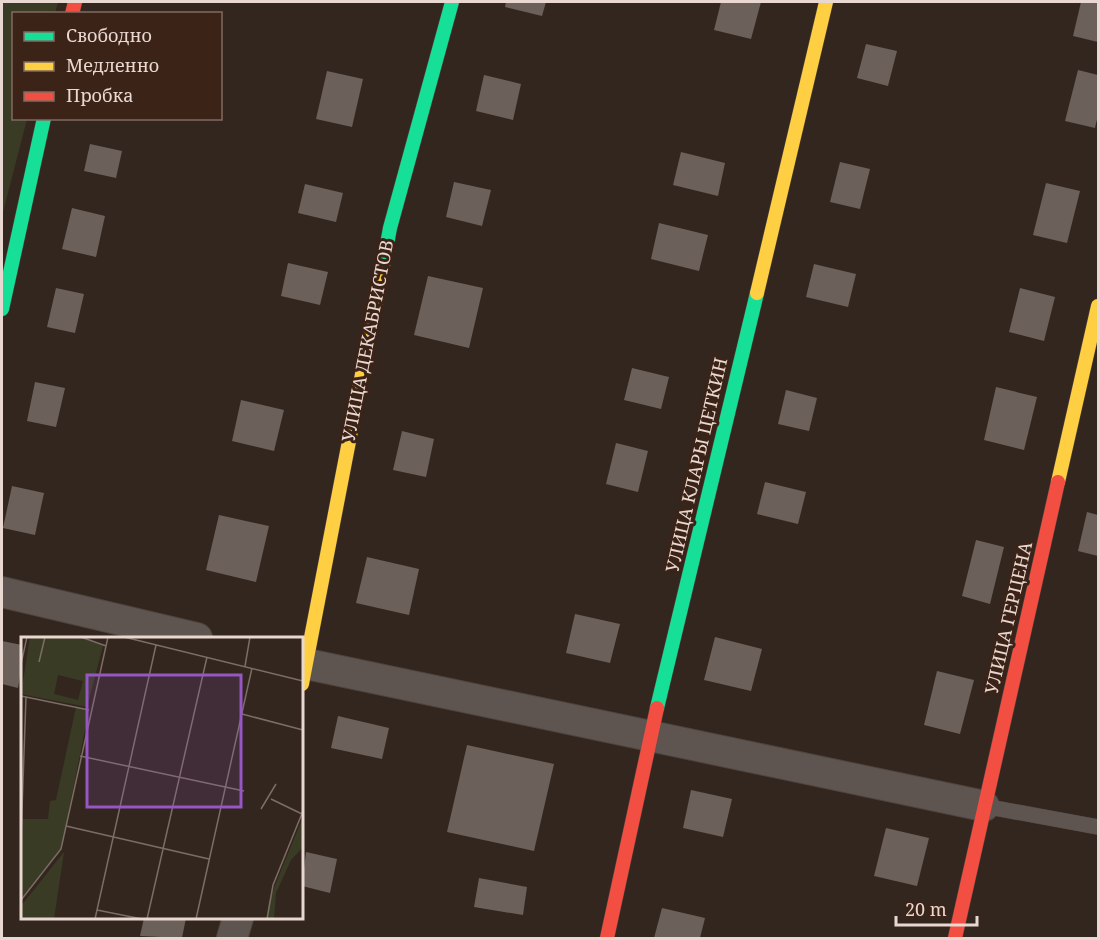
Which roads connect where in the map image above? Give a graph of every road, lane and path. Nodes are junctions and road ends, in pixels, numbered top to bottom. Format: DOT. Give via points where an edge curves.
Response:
graph roads {
  1 [pos="452,2"];
  2 [pos="826,2"];
  3 [pos="43,120"];
  4 [pos="7,251"];
  5 [pos="1098,306"];
  6 [pos="2,309"];
  7 [pos="2,592"];
  8 [pos="189,637"];
  9 [pos="303,670"];
  10 [pos="651,735"];
  11 [pos="984,806"];
  12 [pos="1098,827"];
  13 [pos="238,919"];
  14 [pos="232,939"];
  15 [pos="607,939"];
  16 [pos="955,939"];
  1 -- 9 [label="street, УЛИЦА ДЕКАБРИСТОВ" via="390,228"];
  2 -- 10 [label="street, УЛИЦА КЛАРЫ ЦЕТКИН"];
  3 -- 4 [label="street"];
  4 -- 6 [label="street"];
  5 -- 11 [label="street, УЛИЦА ГЕРЦЕНА"];
  7 -- 8 [label="street"];
  9 -- 10 [label="street"];
  10 -- 11 [label="street"];
  10 -- 15 [label="street, УЛИЦА КЛАРЫ ЦЕТКИН"];
  11 -- 12 [label="lane"];
  11 -- 16 [label="street, УЛИЦА ГЕРЦЕНА"];
  13 -- 14 [label="street"];
}
